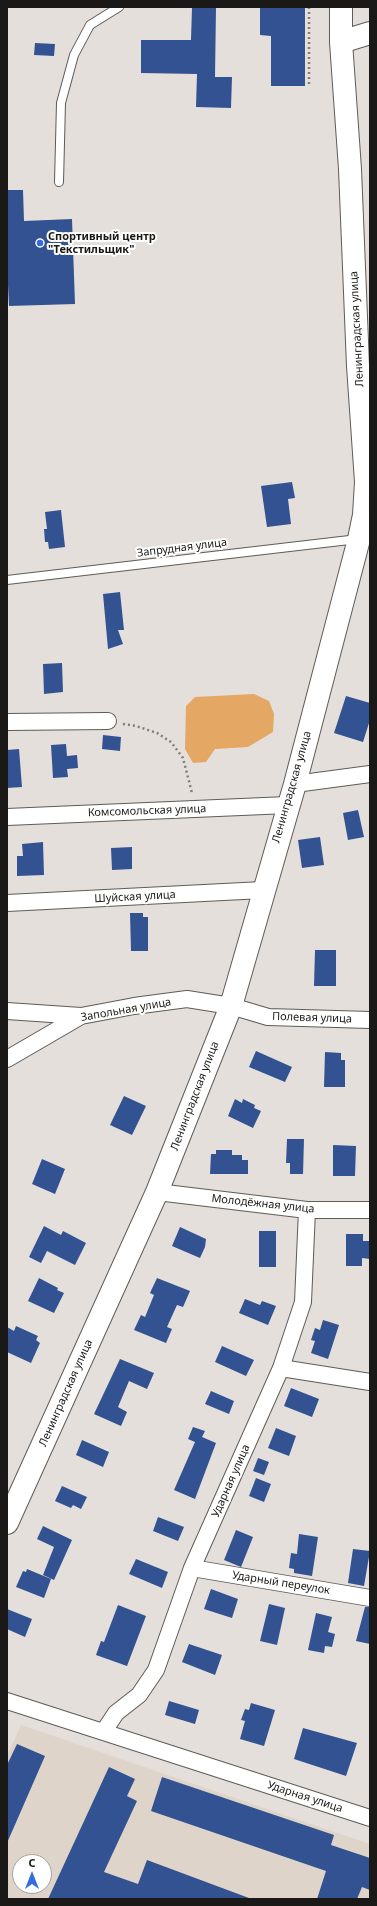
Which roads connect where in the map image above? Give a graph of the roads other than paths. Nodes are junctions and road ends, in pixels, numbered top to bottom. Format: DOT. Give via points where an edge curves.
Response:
graph roads {
  1 [pos="119,7"];
  2 [pos="341,7"];
  3 [pos="370,33"];
  4 [pos="341,42"];
  5 [pos="59,182"];
  6 [pos="364,366"];
  7 [pos="367,514"];
  8 [pos="359,539"];
  9 [pos="7,580"];
  10 [pos="7,722"];
  11 [pos="108,722"];
  12 [pos="370,774"];
  13 [pos="295,784"];
  14 [pos="288,805"];
  15 [pos="7,818"];
  16 [pos="263,890"];
  17 [pos="7,904"];
  18 [pos="231,1006"];
  19 [pos="7,1011"];
  20 [pos="81,1016"];
  21 [pos="370,1020"];
  22 [pos="7,1058"];
  23 [pos="157,1192"];
  24 [pos="308,1210"];
  25 [pos="370,1210"];
  26 [pos="280,1368"];
  27 [pos="370,1382"];
  28 [pos="7,1522"];
  29 [pos="192,1568"];
  30 [pos="370,1598"];
  31 [pos="7,1701"];
  32 [pos="104,1731"];
  33 [pos="370,1818"];
  1 -- 5 [label="lane" via="90,25 74,55 61,104"];
  2 -- 4 [label="street, Ленинградская улица"];
  3 -- 4 [label="street"];
  4 -- 6 [label="street, Ленинградская улица"];
  6 -- 7 [label="street, Ленинградская улица"];
  7 -- 8 [label="street, Ленинградская улица"];
  8 -- 9 [label="lane, Запрудная улица"];
  8 -- 13 [label="street, Ленинградская улица"];
  10 -- 11 [label="street"];
  12 -- 13 [label="street"];
  13 -- 14 [label="street, Ленинградская улица"];
  14 -- 15 [label="street, Комсомольская улица"];
  14 -- 16 [label="street, Ленинградская улица"];
  16 -- 17 [label="street, Шуйская улица"];
  16 -- 18 [label="street, Ленинградская улица"];
  18 -- 20 [label="street, Запольная улица" via="187,999"];
  18 -- 21 [label="street, Полевая улица" via="268,1017"];
  18 -- 23 [label="street, Ленинградская улица"];
  19 -- 20 [label="street"];
  20 -- 22 [label="street, Запольная улица"];
  23 -- 24 [label="street, Молодёжная улица"];
  23 -- 28 [label="street, Ленинградская улица"];
  24 -- 25 [label="street, Молодёжная улица"];
  24 -- 26 [label="street, Ударная улица" via="303,1302"];
  26 -- 27 [label="street"];
  26 -- 29 [label="street, Ударная улица"];
  29 -- 30 [label="street, Ударный переулок"];
  29 -- 32 [label="street, Ударная улица" via="156,1670 139,1696 116,1712"];
  31 -- 32 [label="street, Ударная улица"];
  32 -- 33 [label="street, Ударная улица"];
}
